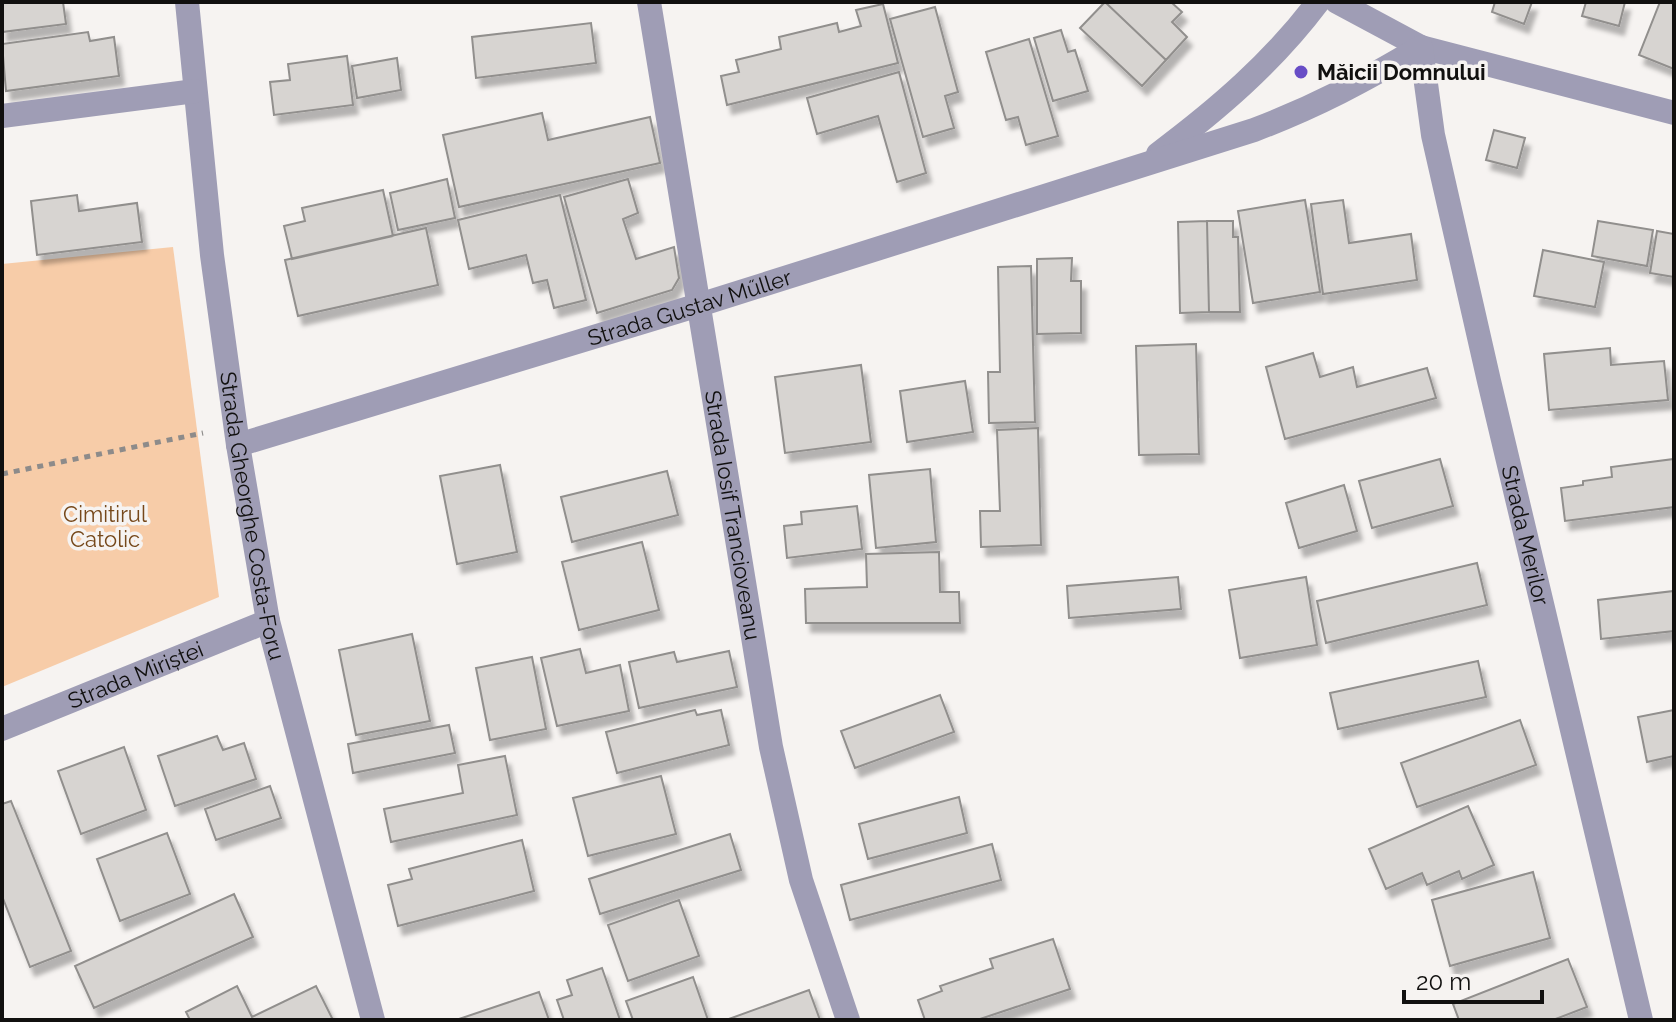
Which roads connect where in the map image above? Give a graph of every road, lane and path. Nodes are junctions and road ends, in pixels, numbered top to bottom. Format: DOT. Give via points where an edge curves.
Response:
graph roads {
  1 [pos="187,2"];
  2 [pos="649,2"];
  3 [pos="1318,2"];
  4 [pos="1337,2"];
  5 [pos="1421,47"];
  6 [pos="195,91"];
  7 [pos="1674,113"];
  8 [pos="2,116"];
  9 [pos="1141,167"];
  10 [pos="699,305"];
  11 [pos="237,436"];
  12 [pos="2,474"];
  13 [pos="268,621"];
  14 [pos="2,729"];
  15 [pos="373,1020"];
  16 [pos="848,1020"];
  17 [pos="1641,1020"];
  1 -- 6 [label="street, Strada Gheorghe Costa-Foru"];
  2 -- 10 [label="street, Strada Iosif Trancioveanu"];
  3 -- 9 [label="street, Strada Gustav Műller" via="1242,86"];
  4 -- 5 [label="street"];
  5 -- 7 [label="street"];
  5 -- 9 [label="street, Strada Gustav Műller" via="1304,111"];
  5 -- 17 [label="street, Strada Merilor" via="1433,135"];
  6 -- 8 [label="street"];
  6 -- 11 [label="street, Strada Gheorghe Costa-Foru"];
  9 -- 10 [label="street, Strada Gustav Műller"];
  10 -- 11 [label="street, Strada Gustav Műller"];
  10 -- 16 [label="street, Strada Iosif Trancioveanu" via="771,747 801,880"];
  11 -- 12 [label="path"];
  11 -- 13 [label="street, Strada Gheorghe Costa-Foru"];
  13 -- 14 [label="street, Strada Miriștei"];
  13 -- 15 [label="street, Strada Gheorghe Costa-Foru"];
}
